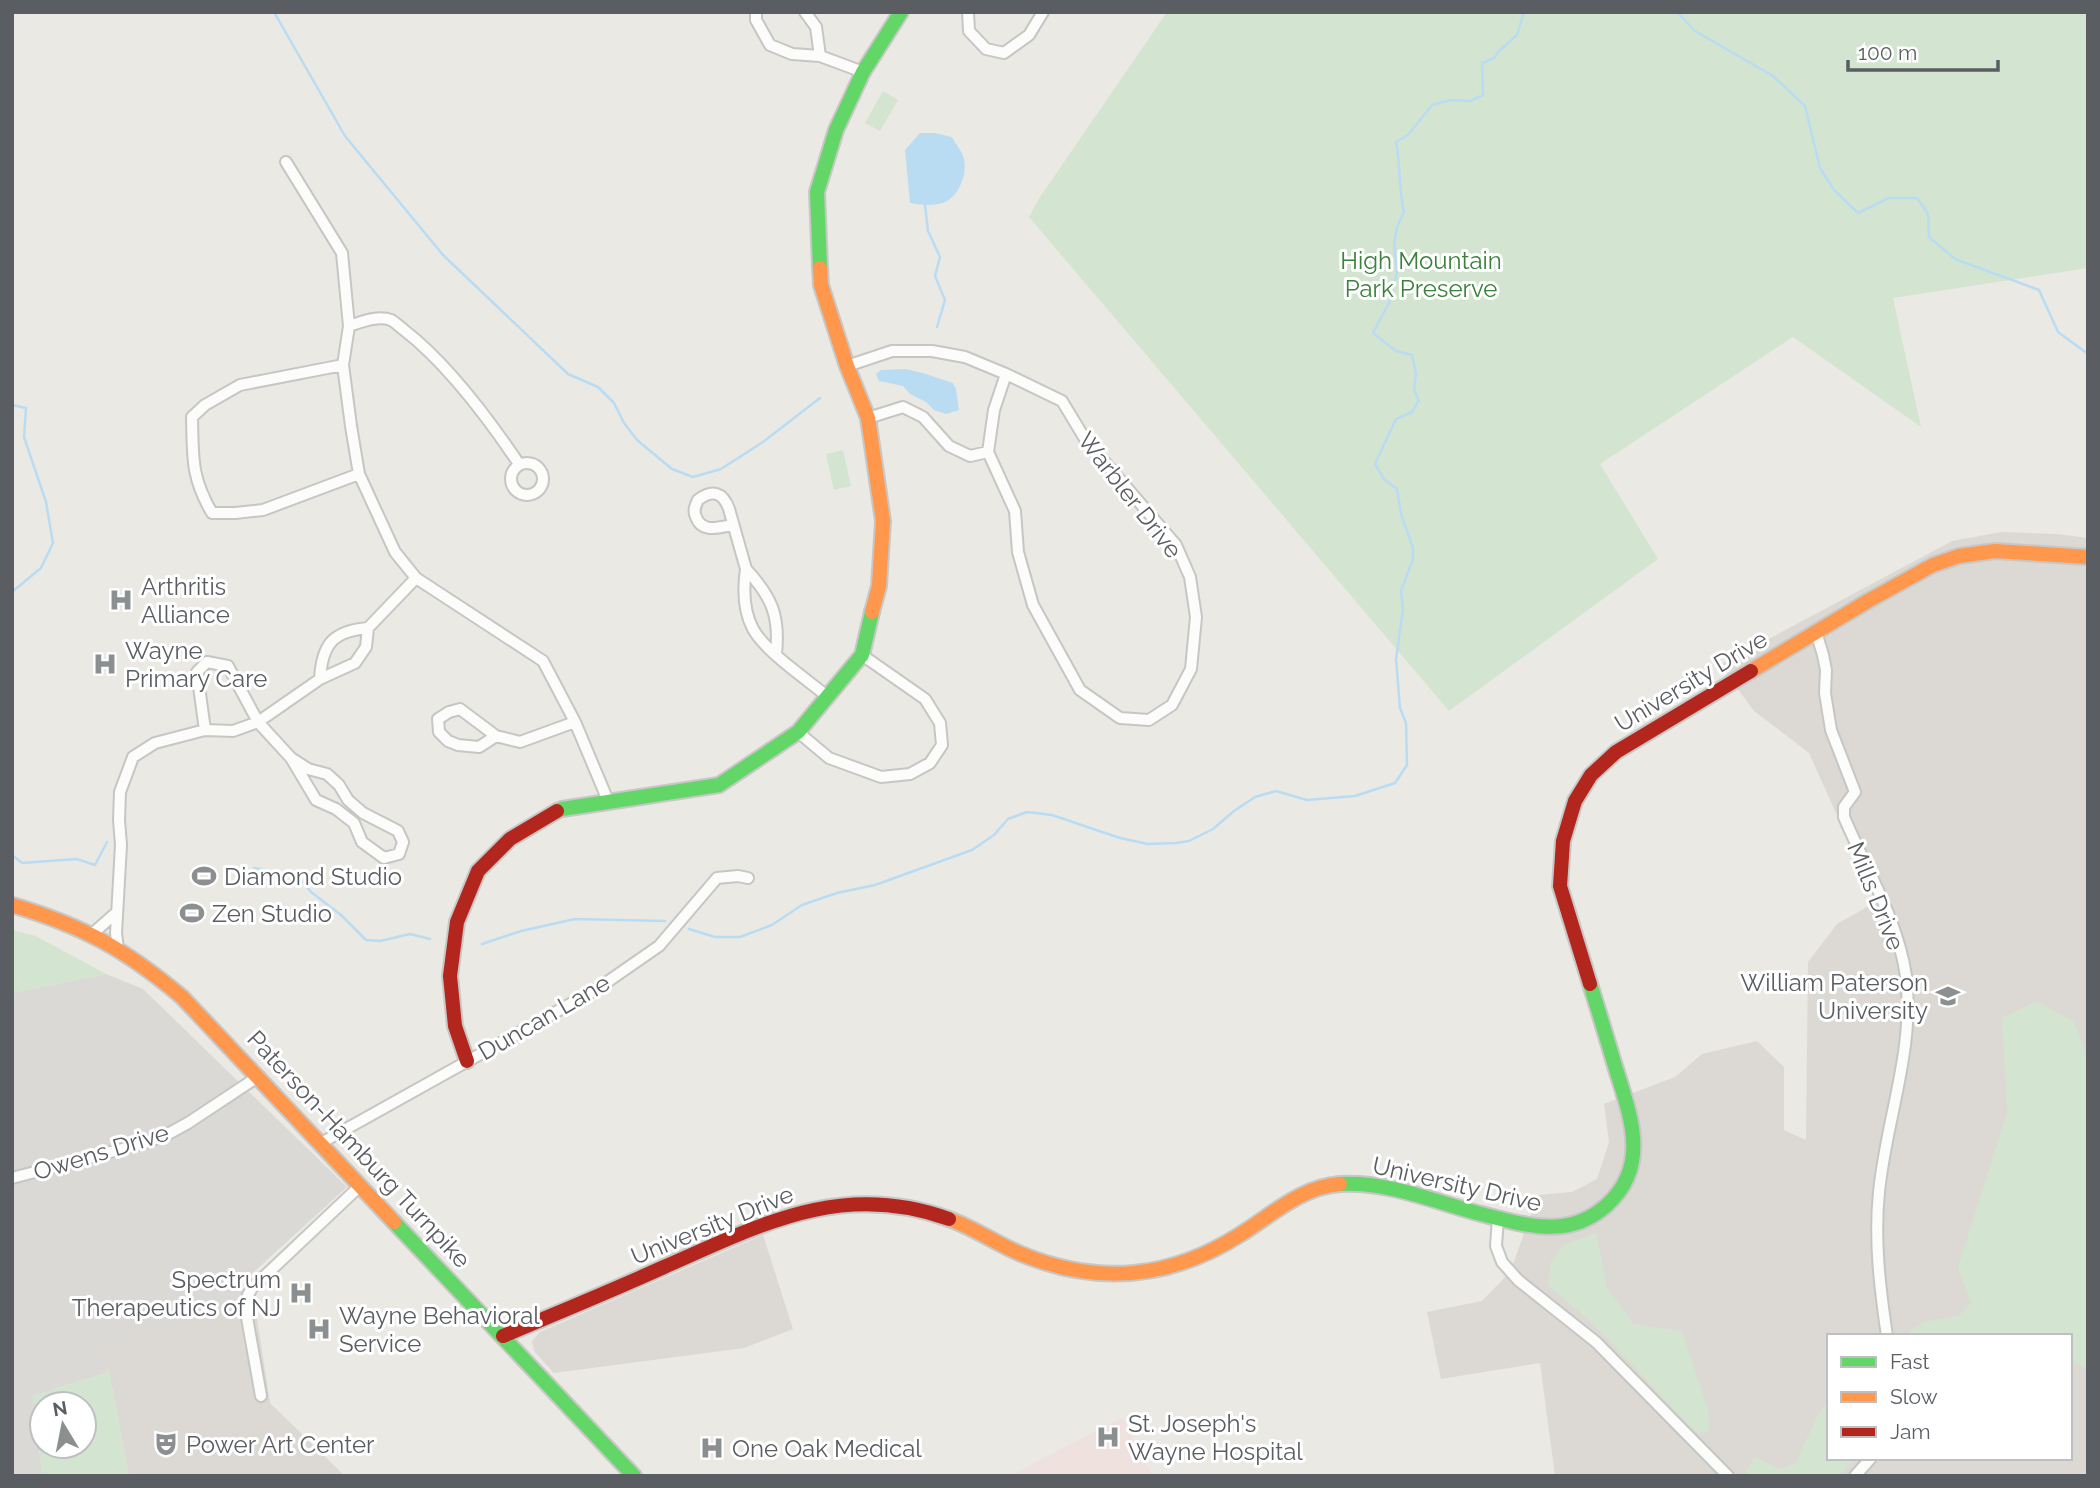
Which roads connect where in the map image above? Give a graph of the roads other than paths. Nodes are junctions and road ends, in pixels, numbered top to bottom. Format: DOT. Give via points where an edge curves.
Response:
graph roads {
  1 [pos="756,12"];
  2 [pos="804,12"];
  3 [pos="901,12"];
  4 [pos="968,12"];
  5 [pos="1043,12"];
  6 [pos="820,56"];
  7 [pos="863,72"];
  8 [pos="286,162"];
  9 [pos="349,326"];
  10 [pos="342,365"];
  11 [pos="847,366"];
  12 [pos="1006,374"];
  13 [pos="868,418"];
  14 [pos="988,452"];
  15 [pos="519,464"];
  16 [pos="359,474"];
  17 [pos="733,525"];
  18 [pos="2088,557"];
  19 [pos="746,569"];
  20 [pos="416,578"];
  21 [pos="368,628"];
  22 [pos="1816,632"];
  23 [pos="776,654"];
  24 [pos="862,655"];
  25 [pos="320,679"];
  26 [pos="827,696"];
  27 [pos="258,722"];
  28 [pos="575,722"];
  29 [pos="205,730"];
  30 [pos="798,732"];
  31 [pos="496,736"];
  32 [pos="290,758"];
  33 [pos="609,803"];
  34 [pos="355,806"];
  35 [pos="346,816"];
  36 [pos="748,878"];
  37 [pos="12,905"];
  38 [pos="117,912"];
  39 [pos="91,935"];
  40 [pos="118,949"];
  41 [pos="467,1061"];
  42 [pos="259,1076"];
  43 [pos="321,1143"];
  44 [pos="12,1178"];
  45 [pos="361,1185"];
  46 [pos="1498,1219"];
  47 [pos="1887,1334"];
  48 [pos="503,1336"];
  49 [pos="261,1396"];
  50 [pos="1869,1460"];
  51 [pos="634,1476"];
  52 [pos="1728,1476"];
  53 [pos="1855,1476"];
  1 -- 6 [label="street" via="770,45 792,54"];
  2 -- 6 [label="street" via="816,27"];
  3 -- 7 [label="street"];
  4 -- 5 [label="street" via="969,31 986,49 1004,52 1029,35"];
  6 -- 7 [label="street"];
  7 -- 11 [label="street" via="836,130 817,192 821,285"];
  8 -- 9 [label="street" via="342,253"];
  9 -- 10 [label="street"];
  9 -- 15 [label="street" via="367,319 390,320 421,343"];
  10 -- 16 [label="street"];
  10 -- 16 [label="street" via="240,386 205,405 192,417 194,471 212,513 263,510"];
  11 -- 12 [label="street, Warbler Drive" via="892,351 932,351 965,357"];
  11 -- 13 [label="street"];
  12 -- 14 [label="street" via="994,410"];
  12 -- 14 [label="street, Warbler Drive" via="1062,401 1085,439 1176,545 1190,577 1196,617 1191,669 1172,705 1149,720 1120,718 1080,690 1033,604 1018,552 1015,512"];
  13 -- 14 [label="street" via="903,407 923,417 948,446 970,456"];
  13 -- 24 [label="street" via="883,521 879,586"];
  16 -- 20 [label="street" via="395,552"];
  17 -- 19 [label="street"];
  18 -- 22 [label="street, University Drive" via="1995,551 1959,556 1908,578"];
  19 -- 23 [label="street" via="772,603 778,629"];
  19 -- 23 [label="street" via="747,614 753,629"];
  20 -- 21 [label="street"];
  20 -- 28 [label="street" via="543,661"];
  21 -- 25 [label="street" via="366,647 355,663"];
  21 -- 25 [label="street" via="349,630 331,640 321,659"];
  22 -- 46 [label="street, University Drive" via="1616,752 1592,774 1577,797 1565,824 1560,886 1632,1120 1636,1150 1632,1170 1616,1198 1593,1217 1547,1229"];
  22 -- 47 [label="street, Mills Drive" via="1824,655 1831,730 1855,792 1844,807 1844,817 1888,914 1905,975 1907,1036 1879,1192 1880,1284"];
  23 -- 26 [label="street"];
  24 -- 26 [label="street"];
  24 -- 30 [label="street" via="925,699 940,723 942,745 930,763 909,774 881,777 829,758"];
  25 -- 27 [label="street"];
  26 -- 30 [label="street"];
  27 -- 29 [label="street" via="233,731"];
  27 -- 29 [label="street" via="228,666 207,662 198,672"];
  27 -- 32 [label="street"];
  28 -- 31 [label="street" via="520,742"];
  28 -- 33 [label="street"];
  29 -- 38 [label="street" via="155,743 133,757 120,792"];
  30 -- 33 [label="street" via="719,785"];
  31 -- 31 [label="street" via="460,709 438,719 439,732 458,745 479,747"];
  32 -- 34 [label="street" via="327,774"];
  32 -- 35 [label="street" via="316,800"];
  33 -- 41 [label="street" via="562,809 542,818 510,839 478,871 457,922 450,976 455,1026"];
  34 -- 35 [label="street"];
  34 -- 35 [label="street" via="398,831 403,842 399,854 383,858 373,852"];
  36 -- 41 [label="street, Duncan Lane" via="717,878 659,946 597,989"];
  37 -- 39 [label="street, Paterson-Hamburg Turnpike"];
  38 -- 39 [label="street"];
  38 -- 40 [label="street"];
  39 -- 40 [label="street, Paterson-Hamburg Turnpike"];
  40 -- 42 [label="street, Paterson-Hamburg Turnpike" via="182,997"];
  41 -- 43 [label="street, Duncan Lane"];
  42 -- 43 [label="street, Paterson-Hamburg Turnpike"];
  42 -- 44 [label="street, Owens Drive" via="168,1134"];
  43 -- 45 [label="street, Paterson-Hamburg Turnpike"];
  45 -- 48 [label="street, Paterson-Hamburg Turnpike"];
  45 -- 49 [label="street" via="248,1295 246,1312"];
  46 -- 48 [label="street, University Drive" via="1374,1185 1343,1183 1307,1191 1228,1244 1189,1262 1149,1272 1107,1275 1039,1261 953,1220 913,1209 839,1205 764,1223"];
  46 -- 52 [label="street" via="1496,1246 1502,1262 1518,1280 1596,1342"];
  48 -- 51 [label="street, Paterson-Hamburg Turnpike"];
  50 -- 53 [label="street"];
}
